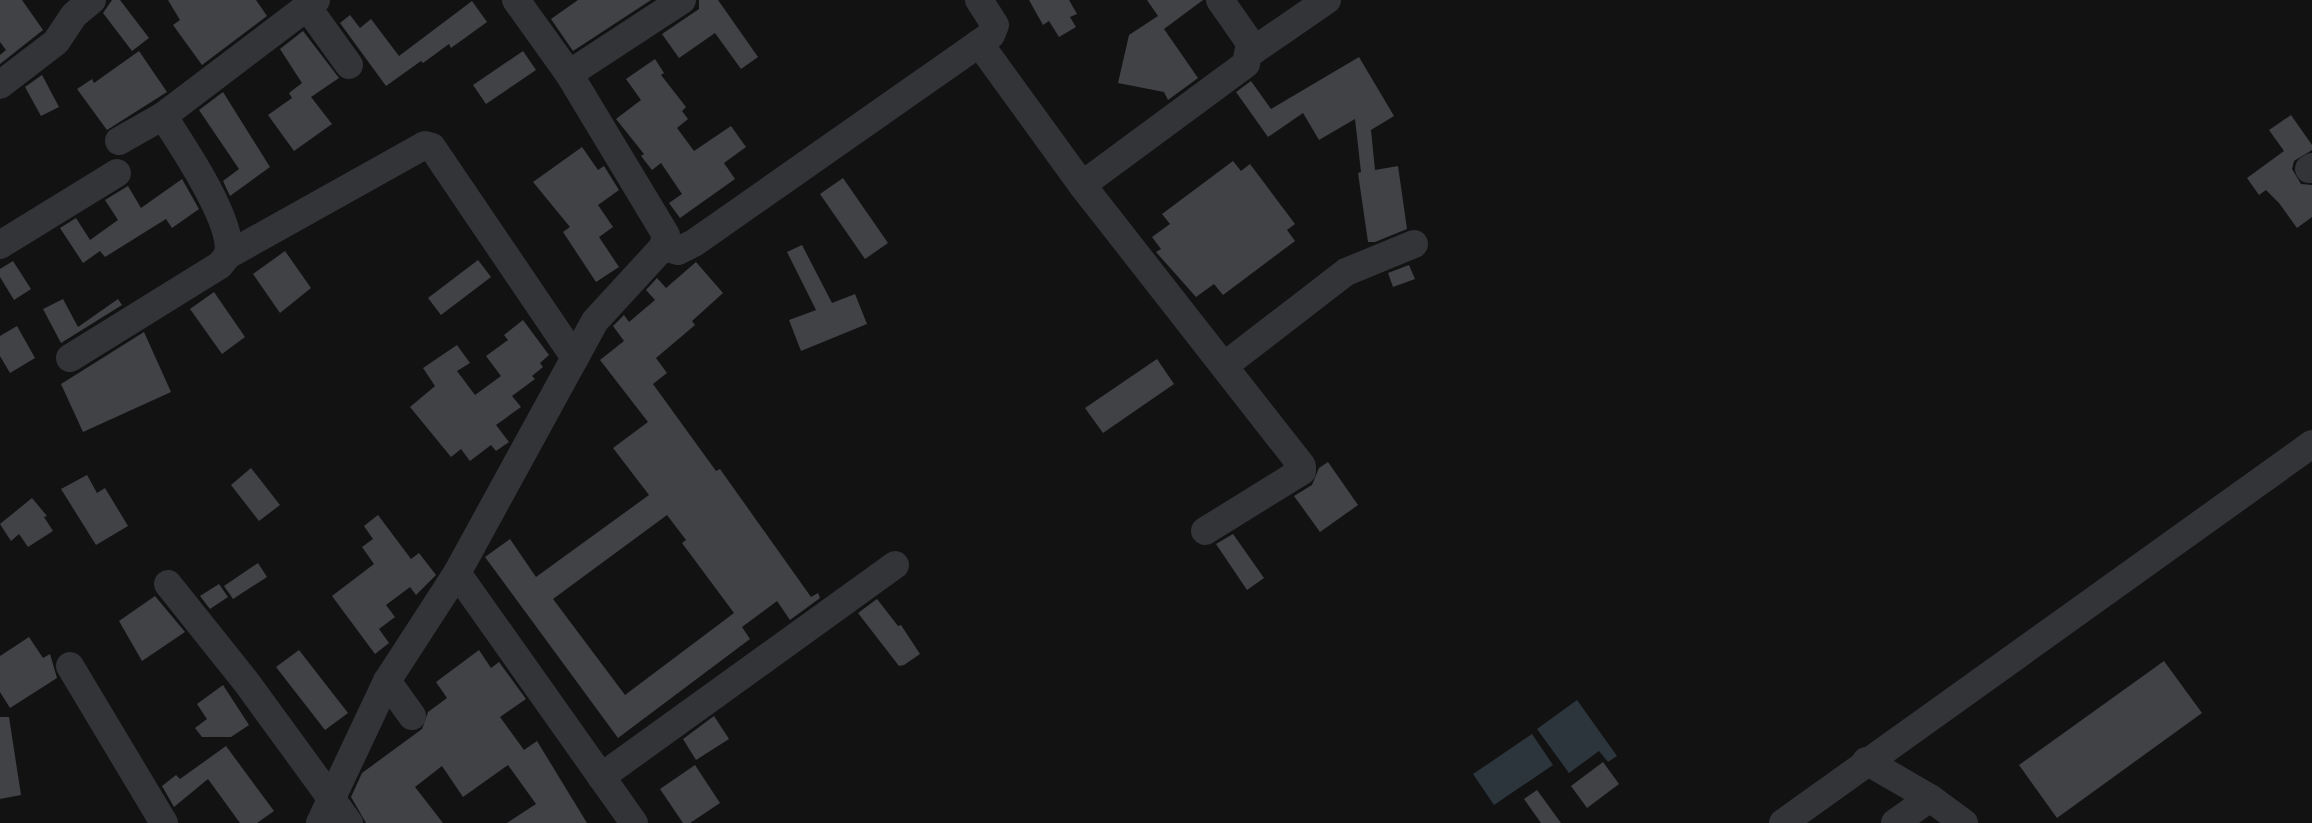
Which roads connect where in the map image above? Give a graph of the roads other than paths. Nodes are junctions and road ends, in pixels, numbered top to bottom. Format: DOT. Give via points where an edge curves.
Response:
graph roads {
  1 [pos="92,0"];
  2 [pos="516,0"];
  3 [pos="682,0"];
  4 [pos="979,0"];
  5 [pos="1220,0"];
  6 [pos="1327,0"];
  7 [pos="312,4"];
  8 [pos="979,43"];
  9 [pos="1250,53"];
  10 [pos="349,65"];
  11 [pos="569,74"];
  12 [pos="0,85"];
  13 [pos="163,116"];
  14 [pos="119,141"];
  15 [pos="117,173"];
  16 [pos="1082,185"];
  17 [pos="1414,244"];
  18 [pos="0,245"];
  19 [pos="663,247"];
  20 [pos="228,255"];
  21 [pos="70,358"];
  22 [pos="575,358"];
  23 [pos="1224,366"];
  24 [pos="2312,444"];
  25 [pos="1205,531"];
  26 [pos="895,565"];
  27 [pos="457,573"];
  28 [pos="168,584"];
  29 [pos="70,666"];
  30 [pos="387,681"];
  31 [pos="412,716"];
  32 [pos="1866,761"];
  33 [pos="601,777"];
  34 [pos="1930,798"];
  35 [pos="325,810"];
  36 [pos="164,823"];
  37 [pos="349,823"];
  38 [pos="634,823"];
  39 [pos="1783,823"];
  40 [pos="1895,823"];
  41 [pos="1964,823"];
  1 -- 12 [label="street" via="56,42"];
  2 -- 11 [label="street"];
  3 -- 11 [label="street"];
  4 -- 8 [label="street" via="995,30"];
  5 -- 9 [label="street" via="1250,43"];
  6 -- 9 [label="street"];
  7 -- 10 [label="street"];
  7 -- 13 [label="street"];
  8 -- 16 [label="street"];
  8 -- 19 [label="street" via="694,243 678,251"];
  9 -- 16 [label="street" via="1246,64 1228,79"];
  11 -- 19 [label="street" via="666,235"];
  13 -- 14 [label="street"];
  13 -- 20 [label="street" via="198,170 230,239"];
  15 -- 18 [label="street"];
  16 -- 23 [label="street"];
  17 -- 23 [label="street" via="1346,272"];
  19 -- 22 [label="street" via="595,321"];
  20 -- 21 [label="street" via="220,265"];
  20 -- 22 [label="street" via="425,145 432,147"];
  22 -- 27 [label="street"];
  23 -- 25 [label="street" via="1302,469"];
  24 -- 32 [label="street"];
  26 -- 33 [label="street"];
  27 -- 30 [label="street"];
  27 -- 33 [label="street"];
  28 -- 35 [label="street" via="247,683"];
  29 -- 36 [label="street"];
  30 -- 31 [label="street"];
  30 -- 35 [label="street"];
  32 -- 34 [label="street"];
  32 -- 39 [label="street"];
  33 -- 38 [label="street"];
  34 -- 40 [label="street"];
  34 -- 41 [label="street"];
  35 -- 37 [label="street"];
}
